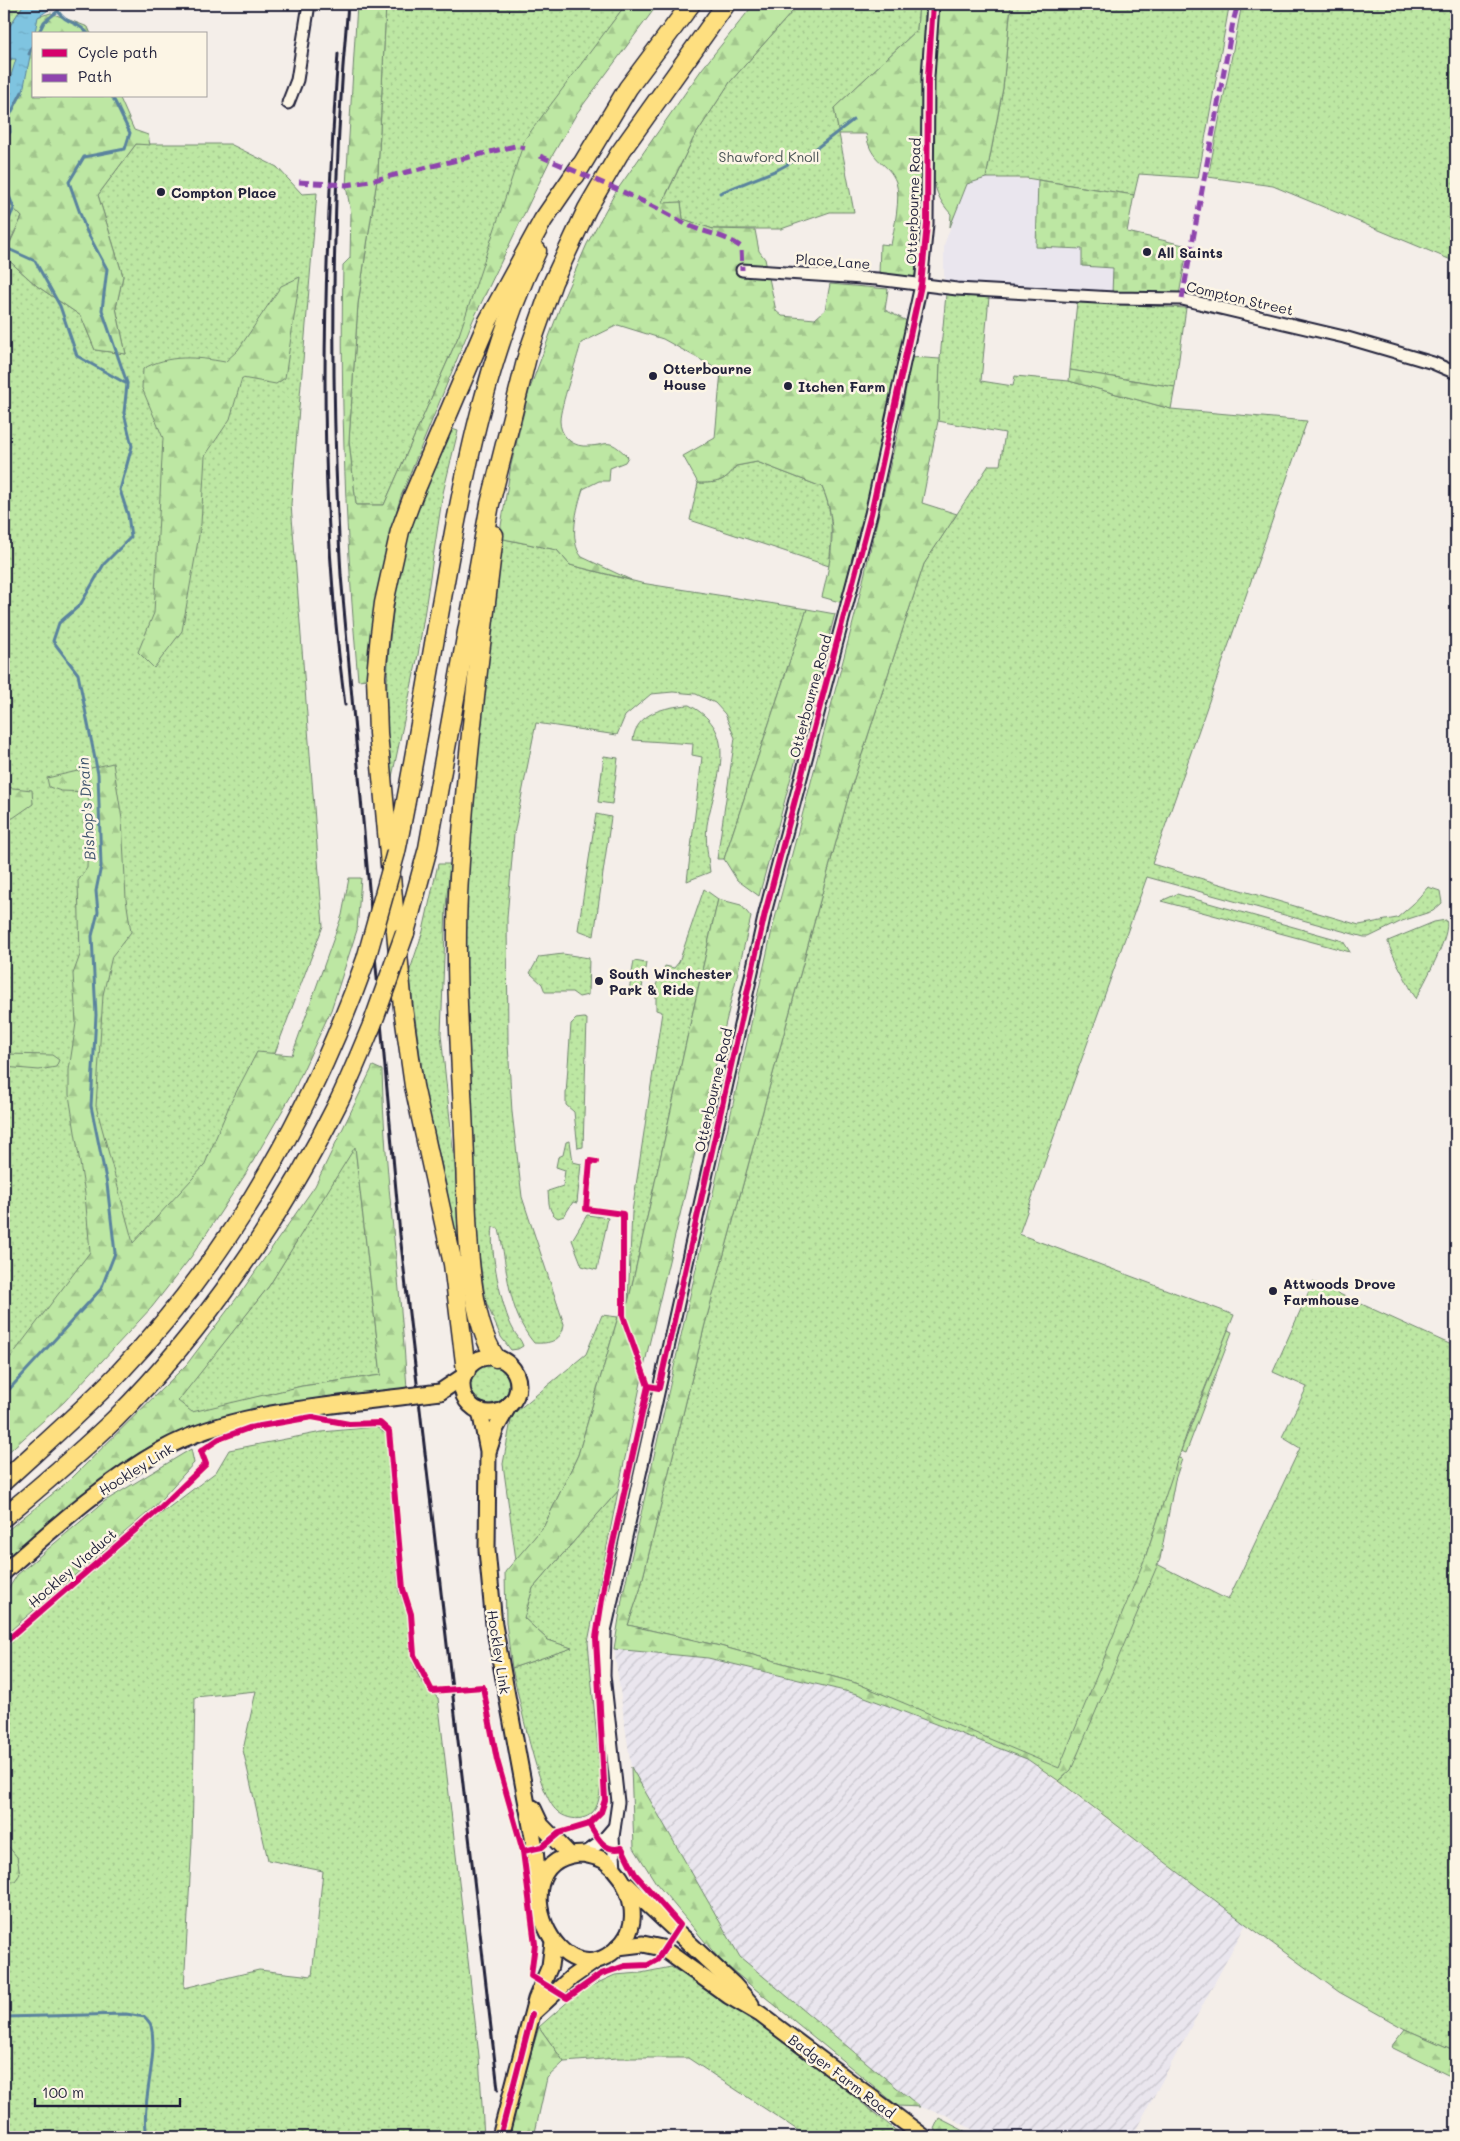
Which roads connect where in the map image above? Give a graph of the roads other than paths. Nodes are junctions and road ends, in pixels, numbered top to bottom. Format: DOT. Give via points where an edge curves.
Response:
graph roads {
  1 [pos="691,4"];
  2 [pos="726,4"];
  3 [pos="933,4"];
  4 [pos="308,9"];
  5 [pos="288,103"];
  6 [pos="580,166"];
  7 [pos="742,270"];
  8 [pos="921,285"];
  9 [pos="1456,373"];
  10 [pos="505,440"];
  11 [pos="496,1358"];
  12 [pos="465,1373"];
  13 [pos="440,1392"];
  14 [pos="466,1399"];
  15 [pos="509,1405"];
  16 [pos="480,1411"];
  17 [pos="488,1451"];
  18 [pos="4,1481"];
  19 [pos="4,1517"];
  20 [pos="4,1572"];
  21 [pos="525,1790"];
  22 [pos="614,1827"];
  23 [pos="577,1854"];
  24 [pos="619,1875"];
  25 [pos="539,1896"];
  26 [pos="553,1942"];
  27 [pos="618,1947"];
  28 [pos="595,1961"];
  29 [pos="532,2014"];
  30 [pos="760,2014"];
  31 [pos="500,2137"];
  32 [pos="924,2137"];
  1 -- 6 [label="highway" via="628,88"];
  2 -- 10 [label="highway" via="619,154 587,208 553,282 528,352"];
  3 -- 8 [label="street, Otterbourne Road" via="928,77 928,224"];
  4 -- 5 [label="street" via="297,80"];
  6 -- 12 [label="highway" via="543,220 488,321 413,496 400,531 380,634 376,676 378,733 403,1008 414,1086 453,1264"];
  6 -- 18 [label="highway, bridge" via="526,278 488,384 462,488 396,852 366,959 342,1023 303,1108 267,1175 229,1235 180,1302 90,1402"];
  7 -- 8 [label="street, Place Lane"];
  8 -- 9 [label="street, Compton Street" via="1114,298 1182,299 1344,337"];
  8 -- 22 [label="street, Otterbourne Road" via="871,514 766,913 614,1581 605,1632 604,1675 617,1786 618,1810"];
  10 -- 11 [label="highway" via="470,740 460,860 457,954 467,1217 477,1312 482,1333"];
  10 -- 19 [label="highway, bridge" via="474,584 428,848 405,933 372,1025 338,1104 261,1236 218,1298 168,1360 116,1418 66,1466"];
  11 -- 12 [label="main road" via="476,1361"];
  11 -- 15 [label="main road" via="508,1364 516,1375 517,1393"];
  12 -- 13 [label="main road, Hockley Link"];
  12 -- 14 [label="main road" via="462,1384"];
  13 -- 14 [label="main road, Hockley Link"];
  13 -- 20 [label="main road, Hockley Link, bridge" via="252,1418 195,1435 164,1448 111,1481"];
  14 -- 16 [label="main road"];
  15 -- 16 [label="main road" via="496,1412"];
  15 -- 17 [label="main road, Hockley Link"];
  16 -- 17 [label="main road, Hockley Link"];
  17 -- 21 [label="main road, Hockley Link" via="487,1550 494,1625"];
  21 -- 23 [label="main road, Hockley Link" via="541,1825 552,1838"];
  21 -- 25 [label="main road, Hockley Link"];
  22 -- 23 [label="street" via="601,1842"];
  22 -- 24 [label="street, Otterbourne Road" via="613,1849"];
  23 -- 24 [label="main road" via="605,1861"];
  23 -- 25 [label="main road" via="548,1868"];
  24 -- 27 [label="main road" via="631,1902 632,1918 626,1938"];
  24 -- 30 [label="main road, Badger Farm Road"];
  25 -- 26 [label="main road" via="544,1927"];
  26 -- 28 [label="main road" via="574,1958"];
  26 -- 29 [label="main road" via="550,1966"];
  27 -- 28 [label="main road" via="605,1958"];
  27 -- 30 [label="main road, Badger Farm Road" via="644,1944 662,1948"];
  28 -- 29 [label="main road" via="572,1977"];
  29 -- 31 [label="main road"];
  30 -- 32 [label="main road, Badger Farm Road"];
}
